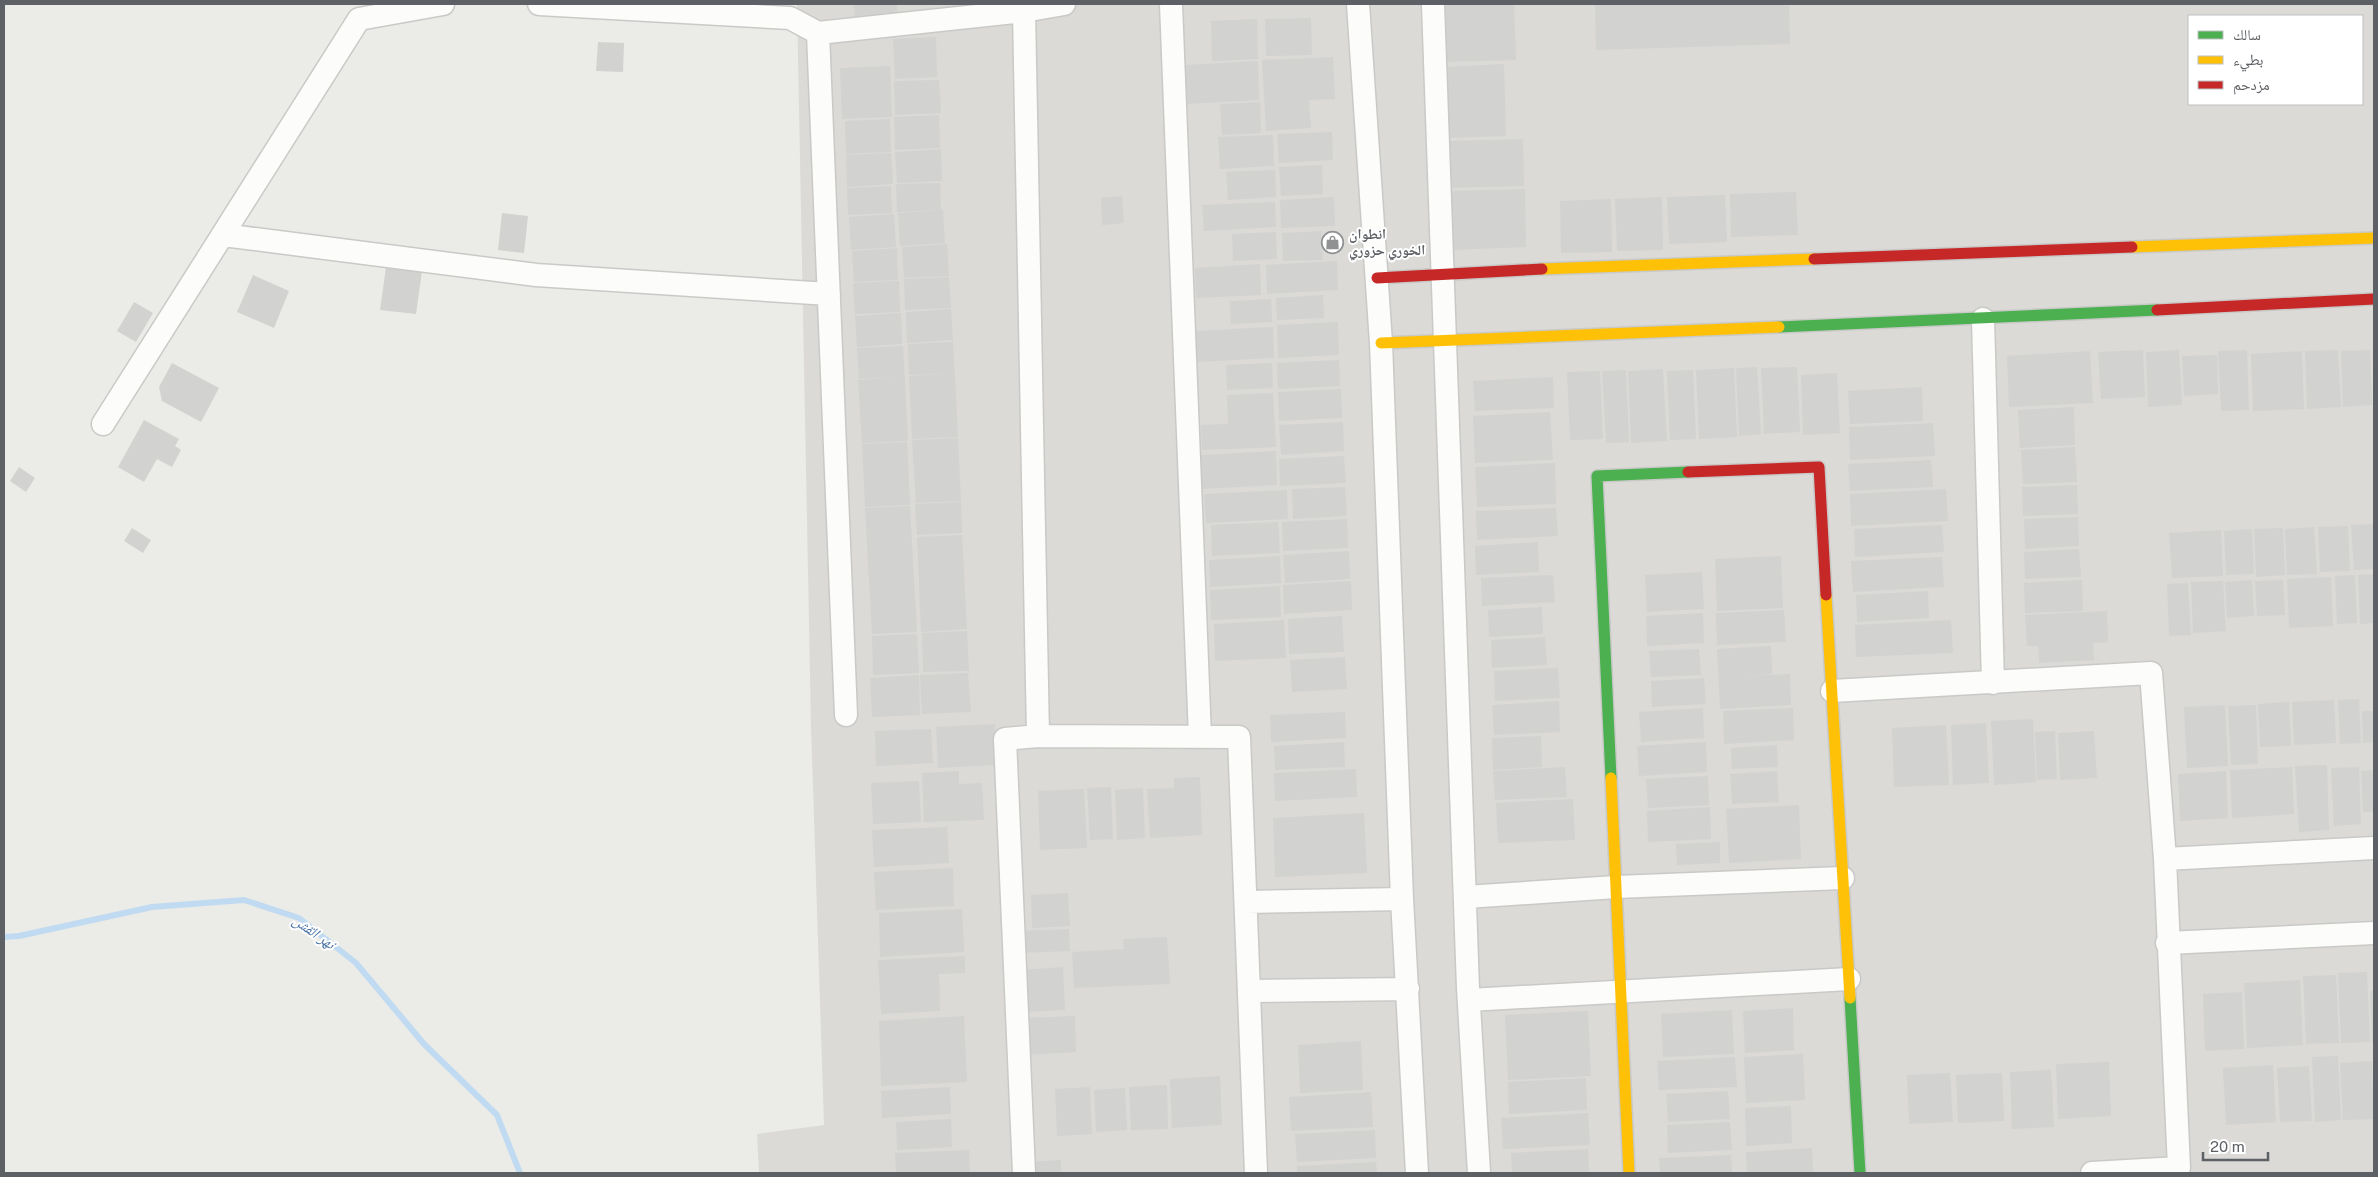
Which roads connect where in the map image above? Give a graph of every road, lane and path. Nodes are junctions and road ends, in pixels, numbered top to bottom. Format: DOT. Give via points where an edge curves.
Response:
graph roads {
  1 [pos="443,4"];
  2 [pos="539,4"];
  3 [pos="1064,4"];
  4 [pos="1171,4"];
  5 [pos="1358,4"];
  6 [pos="1432,4"];
  7 [pos="1024,11"];
  8 [pos="818,33"];
  9 [pos="223,235"];
  10 [pos="2374,238"];
  11 [pos="1441,273"];
  12 [pos="1377,278"];
  13 [pos="829,294"];
  14 [pos="2374,299"];
  15 [pos="1983,319"];
  16 [pos="1445,340"];
  17 [pos="1381,343"];
  18 [pos="103,424"];
  19 [pos="1993,683"];
  20 [pos="1832,691"];
  21 [pos="846,715"];
  22 [pos="1038,736"];
  23 [pos="1200,737"];
  24 [pos="2374,848"];
  25 [pos="2165,859"];
  26 [pos="1843,878"];
  27 [pos="1616,887"];
  28 [pos="1466,897"];
  29 [pos="1402,898"];
  30 [pos="1246,902"];
  31 [pos="2374,933"];
  32 [pos="2167,942"];
  33 [pos="1849,979"];
  34 [pos="1408,989"];
  35 [pos="1621,990"];
  36 [pos="1249,991"];
  37 [pos="1469,1000"];
  38 [pos="1024,1173"];
  39 [pos="1256,1173"];
  40 [pos="1417,1173"];
  41 [pos="1479,1173"];
  42 [pos="1629,1173"];
  43 [pos="1860,1173"];
  44 [pos="2092,1173"];
  1 -- 9 [label="street" via="359,19"];
  2 -- 8 [label="street" via="790,18"];
  3 -- 7 [label="street"];
  4 -- 23 [label="street"];
  5 -- 12 [label="street"];
  6 -- 11 [label="street"];
  7 -- 8 [label="street"];
  7 -- 22 [label="street"];
  8 -- 13 [label="street"];
  9 -- 13 [label="street" via="536,275"];
  9 -- 18 [label="street"];
  10 -- 11 [label="street"];
  11 -- 12 [label="street"];
  11 -- 16 [label="street"];
  12 -- 17 [label="street"];
  13 -- 21 [label="street"];
  14 -- 15 [label="street"];
  15 -- 16 [label="street"];
  15 -- 19 [label="street"];
  16 -- 17 [label="street"];
  16 -- 28 [label="street"];
  17 -- 29 [label="street"];
  19 -- 20 [label="street"];
  19 -- 25 [label="street" via="2150,673"];
  20 -- 26 [label="street"];
  20 -- 27 [label="street" via="1820,466 1597,476"];
  22 -- 23 [label="street"];
  22 -- 38 [label="street" via="1005,739"];
  23 -- 30 [label="street" via="1239,737"];
  24 -- 25 [label="street"];
  25 -- 32 [label="street"];
  26 -- 27 [label="street"];
  26 -- 33 [label="street"];
  27 -- 28 [label="street"];
  27 -- 35 [label="street"];
  28 -- 37 [label="street"];
  29 -- 30 [label="street"];
  29 -- 34 [label="street"];
  30 -- 36 [label="street"];
  31 -- 32 [label="street"];
  32 -- 44 [label="street" via="2179,1168"];
  33 -- 35 [label="street"];
  33 -- 43 [label="street"];
  34 -- 36 [label="street"];
  34 -- 40 [label="street"];
  35 -- 37 [label="street"];
  35 -- 42 [label="street"];
  36 -- 39 [label="street"];
  37 -- 41 [label="street"];
}
